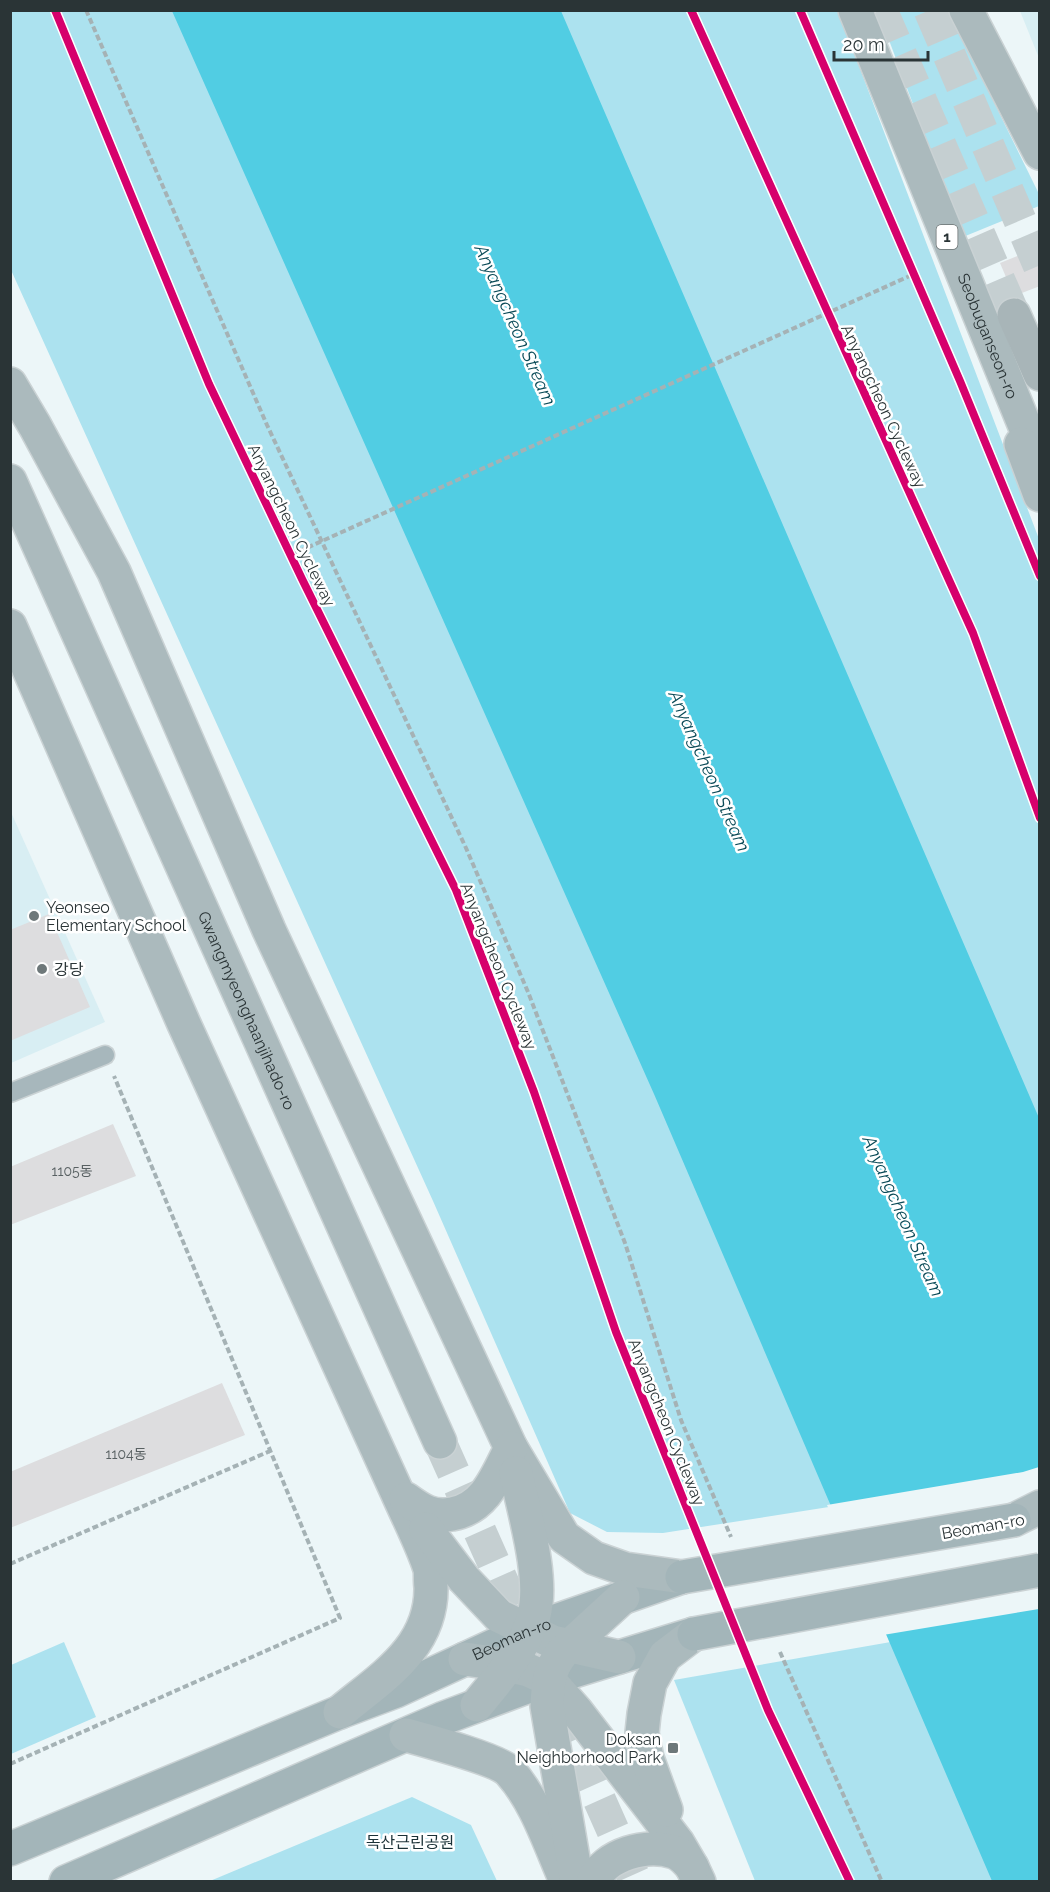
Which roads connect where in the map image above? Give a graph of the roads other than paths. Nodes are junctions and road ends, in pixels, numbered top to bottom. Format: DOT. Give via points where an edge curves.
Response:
graph roads {
  1 [pos="855,10"];
  2 [pos="966,10"];
  3 [pos="990,10"];
  4 [pos="1038,150"];
  5 [pos="1014,315"];
  6 [pos="1040,374"];
  7 [pos="10,384"];
  8 [pos="1007,387"];
  9 [pos="1040,463"];
  10 [pos="10,481"];
  11 [pos="1026,503"];
  12 [pos="10,626"];
  13 [pos="105,1054"];
  14 [pos="10,1093"];
  15 [pos="440,1442"];
  16 [pos="511,1448"];
  17 [pos="397,1492"];
  18 [pos="1031,1514"];
  19 [pos="1040,1570"];
  20 [pos="682,1577"];
  21 [pos="623,1597"];
  22 [pos="528,1631"];
  23 [pos="694,1634"];
  24 [pos="570,1645"];
  25 [pos="619,1657"];
  26 [pos="465,1659"];
  27 [pos="507,1665"];
  28 [pos="548,1679"];
  29 [pos="477,1706"];
  30 [pos="340,1712"];
  31 [pos="406,1735"];
  32 [pos="10,1849"];
  33 [pos="690,1864"];
  34 [pos="66,1881"];
  35 [pos="566,1881"];
  36 [pos="577,1881"];
  37 [pos="593,1881"];
  1 -- 8 [label="main road, Seobuganseon-ro / 1"];
  2 -- 4 [label="main road"];
  3 -- 4 [label="main road"];
  5 -- 6 [label="highway"];
  7 -- 16 [label="main road" via="114,572 269,930"];
  8 -- 9 [label="main road, Seobuganseon-ro / 1"];
  8 -- 11 [label="main road" via="1022,447"];
  10 -- 15 [label="main road, Gwangmyeonghaanjihado-ro"];
  12 -- 17 [label="main road" via="184,1024"];
  13 -- 14 [label="lane"];
  16 -- 17 [label="main road" via="488,1491 463,1512 444,1515 423,1511"];
  16 -- 20 [label="main road" via="564,1537 594,1558 625,1569"];
  16 -- 22 [label="main road" via="536,1572 534,1614"];
  17 -- 22 [label="main road" via="464,1579 499,1616"];
  17 -- 30 [label="main road" via="430,1570 431,1603 425,1625 398,1664"];
  18 -- 20 [label="main road, Beoman-ro, bridge"];
  19 -- 23 [label="main road, bridge"];
  20 -- 21 [label="main road, Beoman-ro"];
  21 -- 22 [label="main road, Beoman-ro"];
  21 -- 24 [label="main road"];
  22 -- 24 [label="main road"];
  22 -- 26 [label="main road, Beoman-ro"];
  22 -- 27 [label="main road"];
  23 -- 25 [label="main road"];
  23 -- 33 [label="main road" via="666,1656 650,1683 642,1733 647,1758"];
  24 -- 25 [label="main road"];
  24 -- 28 [label="main road" via="555,1662"];
  25 -- 28 [label="main road"];
  26 -- 27 [label="main road"];
  26 -- 30 [label="main road, Beoman-ro"];
  27 -- 28 [label="main road"];
  27 -- 29 [label="main road"];
  28 -- 29 [label="main road"];
  28 -- 33 [label="main road"];
  28 -- 36 [label="main road" via="547,1706"];
  29 -- 31 [label="main road"];
  30 -- 32 [label="main road, Beoman-ro"];
  31 -- 34 [label="main road"];
  31 -- 35 [label="main road" via="508,1770 533,1805"];
  33 -- 37 [label="main road" via="676,1853 640,1850 603,1867"];
}
